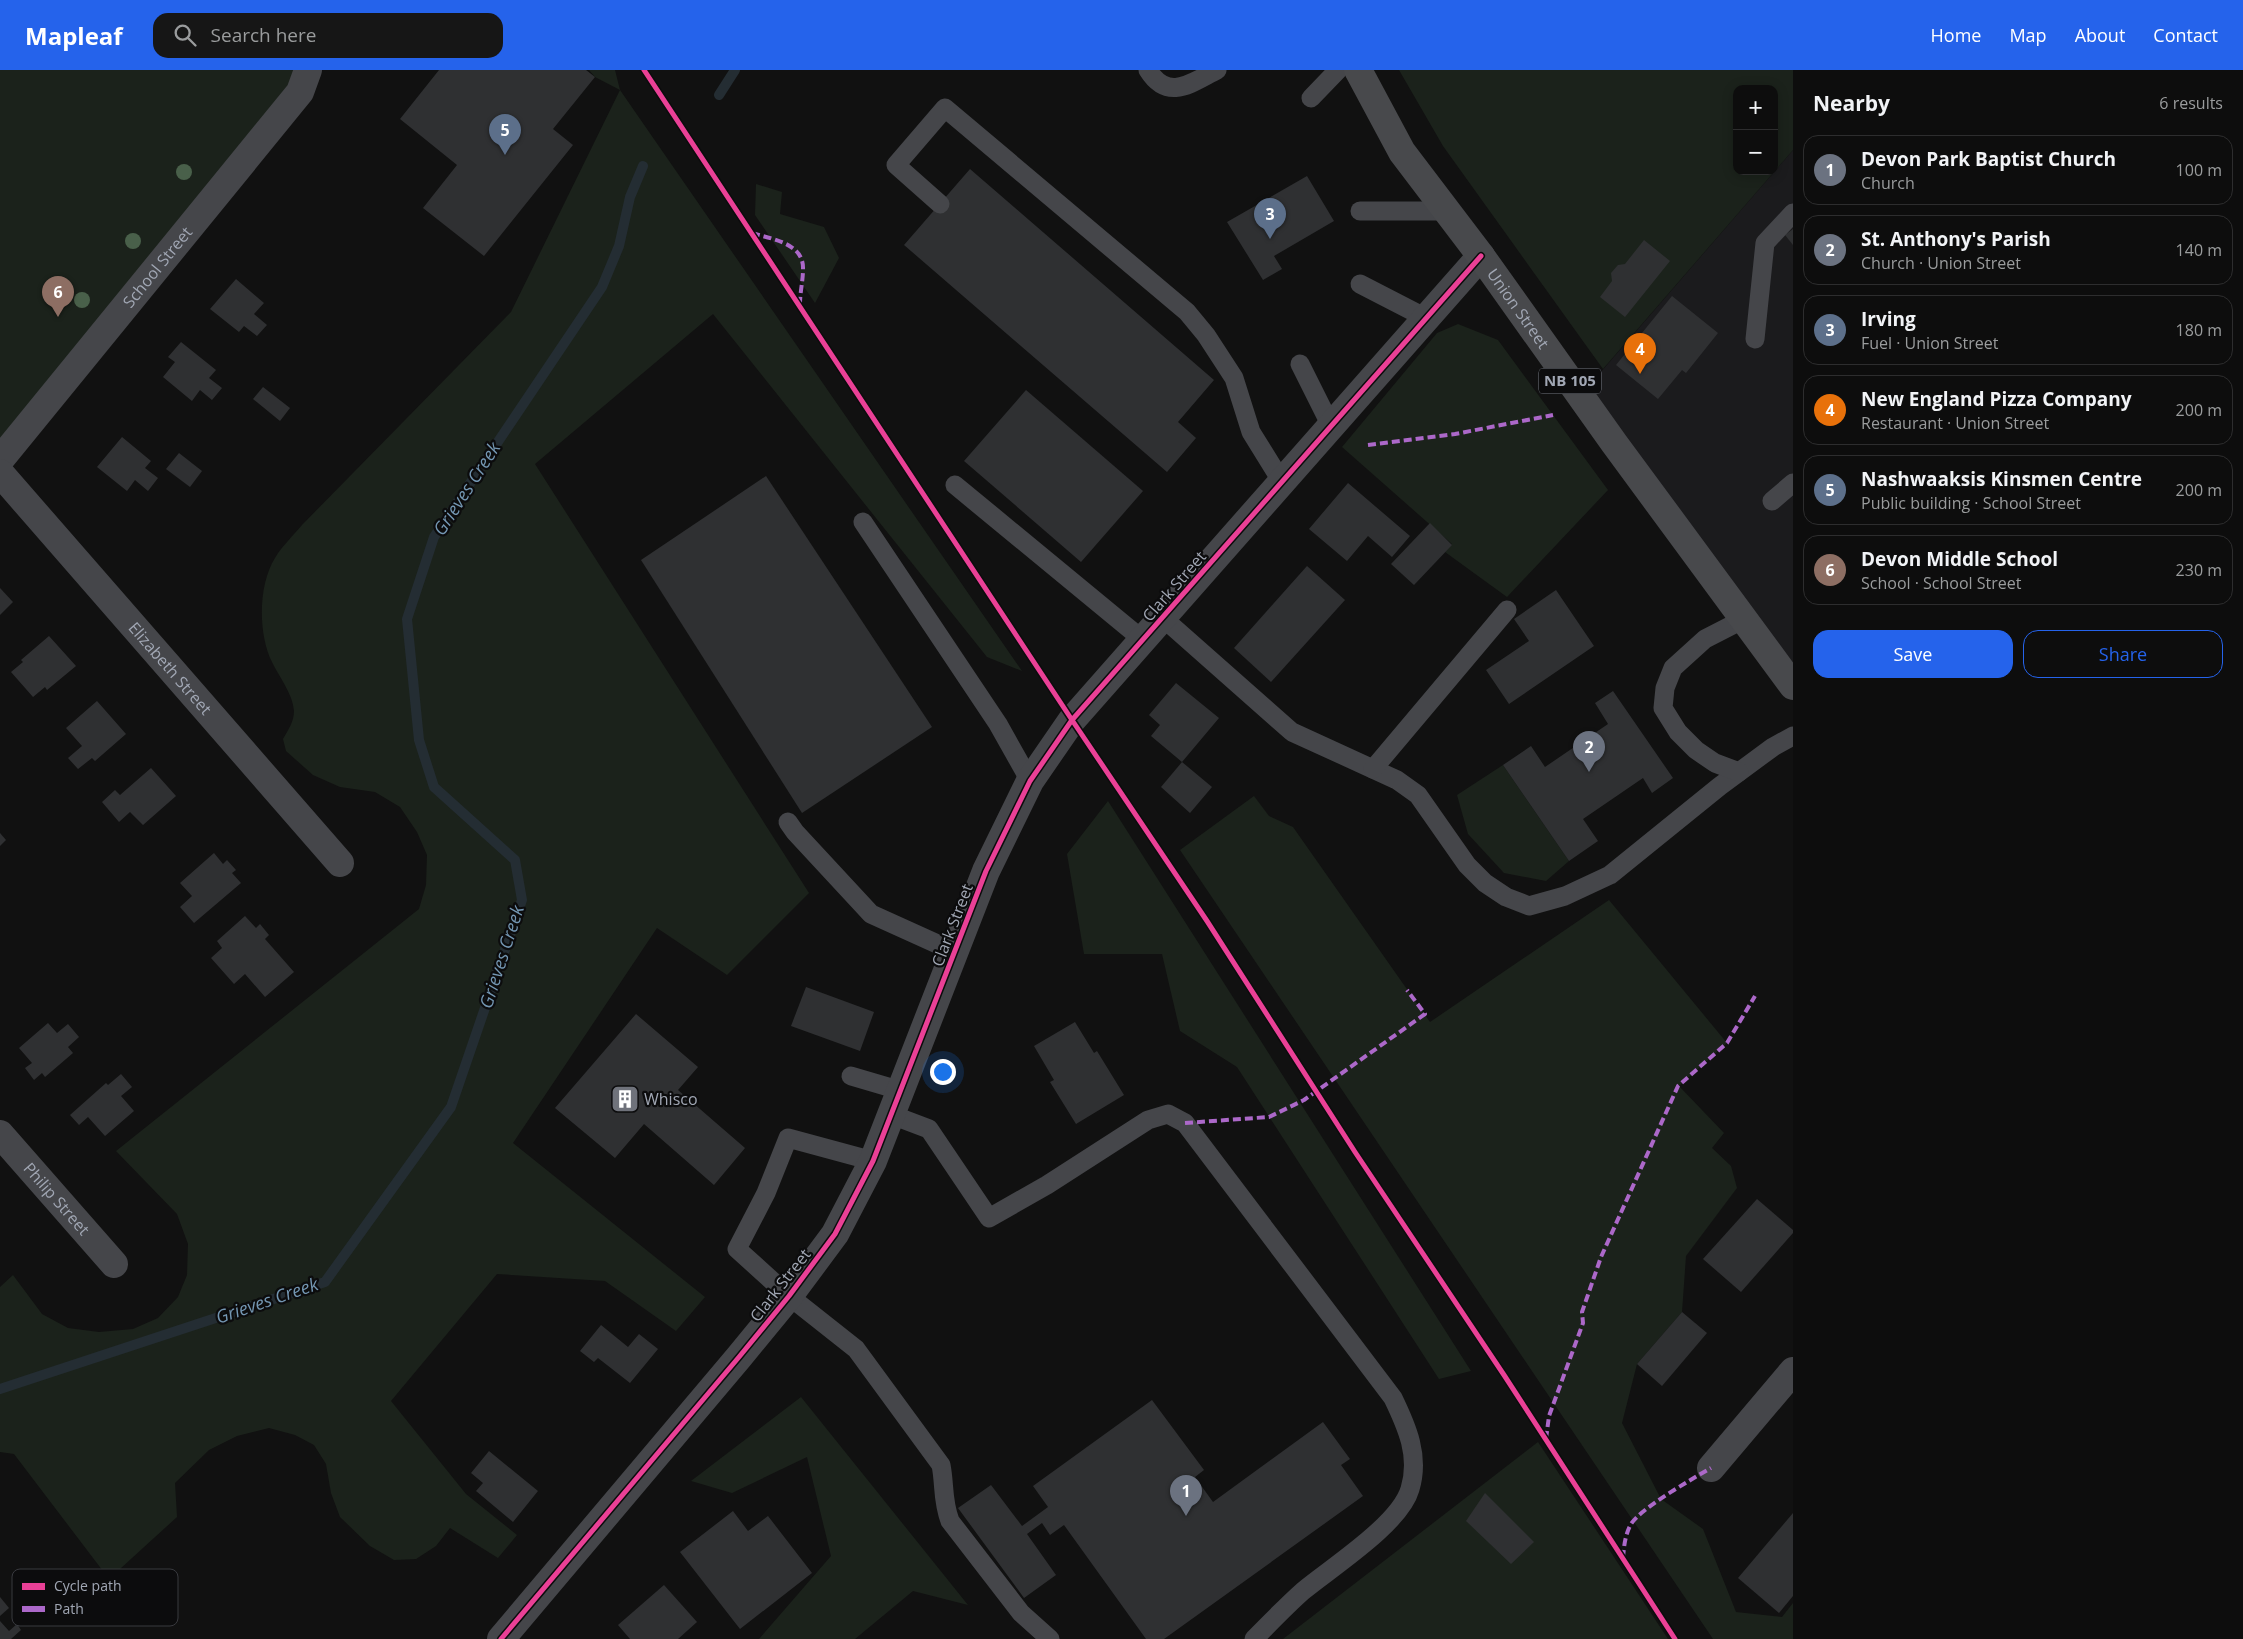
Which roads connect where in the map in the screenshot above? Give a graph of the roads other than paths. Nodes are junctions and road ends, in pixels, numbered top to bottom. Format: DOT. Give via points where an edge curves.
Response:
graph roads {
  1 [pos="308,70"];
  2 [pos="1148,70"];
  3 [pos="1217,70"];
  4 [pos="1338,70"];
  5 [pos="1358,70"];
  6 [pos="1311,98"];
  7 [pos="940,204"];
  8 [pos="1360,211"];
  9 [pos="1448,211"];
  10 [pos="1793,212"];
  11 [pos="1481,256"];
  12 [pos="1360,284"];
  13 [pos="1426,318"];
  14 [pos="1755,339"];
  15 [pos="1300,364"];
  16 [pos="1331,426"];
  17 [pos="0,460"];
  18 [pos="0,472"];
  19 [pos="1282,482"];
  20 [pos="1793,483"];
  21 [pos="955,485"];
  22 [pos="1772,501"];
  23 [pos="863,522"];
  24 [pos="1507,610"];
  25 [pos="1162,618"];
  26 [pos="1744,619"];
  27 [pos="1143,640"];
  28 [pos="1793,686"];
  29 [pos="1793,736"];
  30 [pos="1373,769"];
  31 [pos="1739,772"];
  32 [pos="1030,781"];
  33 [pos="788,822"];
  34 [pos="340,863"];
  35 [pos="955,952"];
  36 [pos="852,1076"];
  37 [pos="902,1091"];
  38 [pos="892,1115"];
  39 [pos="0,1134"];
  40 [pos="873,1161"];
  41 [pos="114,1264"];
  42 [pos="789,1296"];
  43 [pos="1793,1372"];
  44 [pos="1711,1468"];
  45 [pos="501,1639"];
  46 [pos="1050,1639"];
  47 [pos="1254,1639"];
  1 -- 17 [label="street, School Street" via="300,92"];
  2 -- 3 [label="lane" via="1154,79 1171,88 1182,87"];
  4 -- 6 [label="lane"];
  5 -- 9 [label="main road, Union Street / NB 105" via="1402,152"];
  7 -- 19 [label="lane" via="896,165 945,108 1187,312 1234,378 1251,432"];
  8 -- 9 [label="lane"];
  9 -- 11 [label="main road, Union Street / NB 105"];
  10 -- 14 [label="lane" via="1765,243"];
  11 -- 13 [label="street, Clark Street"];
  11 -- 26 [label="main road, Union Street / NB 105" via="1614,444"];
  12 -- 13 [label="lane"];
  13 -- 16 [label="street, Clark Street"];
  15 -- 16 [label="lane"];
  16 -- 19 [label="street, Clark Street"];
  18 -- 34 [label="street, Elizabeth Street"];
  19 -- 25 [label="street, Clark Street"];
  20 -- 22 [label="lane"];
  21 -- 27 [label="lane"];
  23 -- 32 [label="lane" via="998,724"];
  24 -- 30 [label="lane"];
  25 -- 27 [label="street, Clark Street"];
  25 -- 30 [label="lane" via="1292,732"];
  26 -- 28 [label="main road, Union Street / NB 105"];
  26 -- 31 [label="lane" via="1705,639 1673,668 1662,708 1678,732 1696,750"];
  27 -- 32 [label="street, Clark Street" via="1072,720"];
  29 -- 31 [label="lane" via="1773,746"];
  30 -- 31 [label="lane" via="1418,795 1467,865 1485,883 1506,897 1529,906 1565,896 1610,875"];
  32 -- 35 [label="street, Clark Street" via="986,871"];
  33 -- 35 [label="lane" via="871,914"];
  35 -- 37 [label="street, Clark Street"];
  36 -- 37 [label="lane"];
  37 -- 38 [label="street, Clark Street"];
  38 -- 40 [label="street, Clark Street"];
  38 -- 47 [label="lane" via="929,1129 989,1218 1148,1120 1168,1114 1185,1123 1393,1398 1414,1450 1410,1491 1400,1509 1303,1591"];
  39 -- 41 [label="street, Philip Street"];
  40 -- 42 [label="street, Clark Street" via="835,1234"];
  40 -- 42 [label="lane" via="788,1138 766,1193 737,1249"];
  42 -- 45 [label="street, Clark Street"];
  42 -- 46 [label="lane" via="856,1349 941,1465 944,1505 950,1521 1021,1613"];
  43 -- 44 [label="street"];
}
